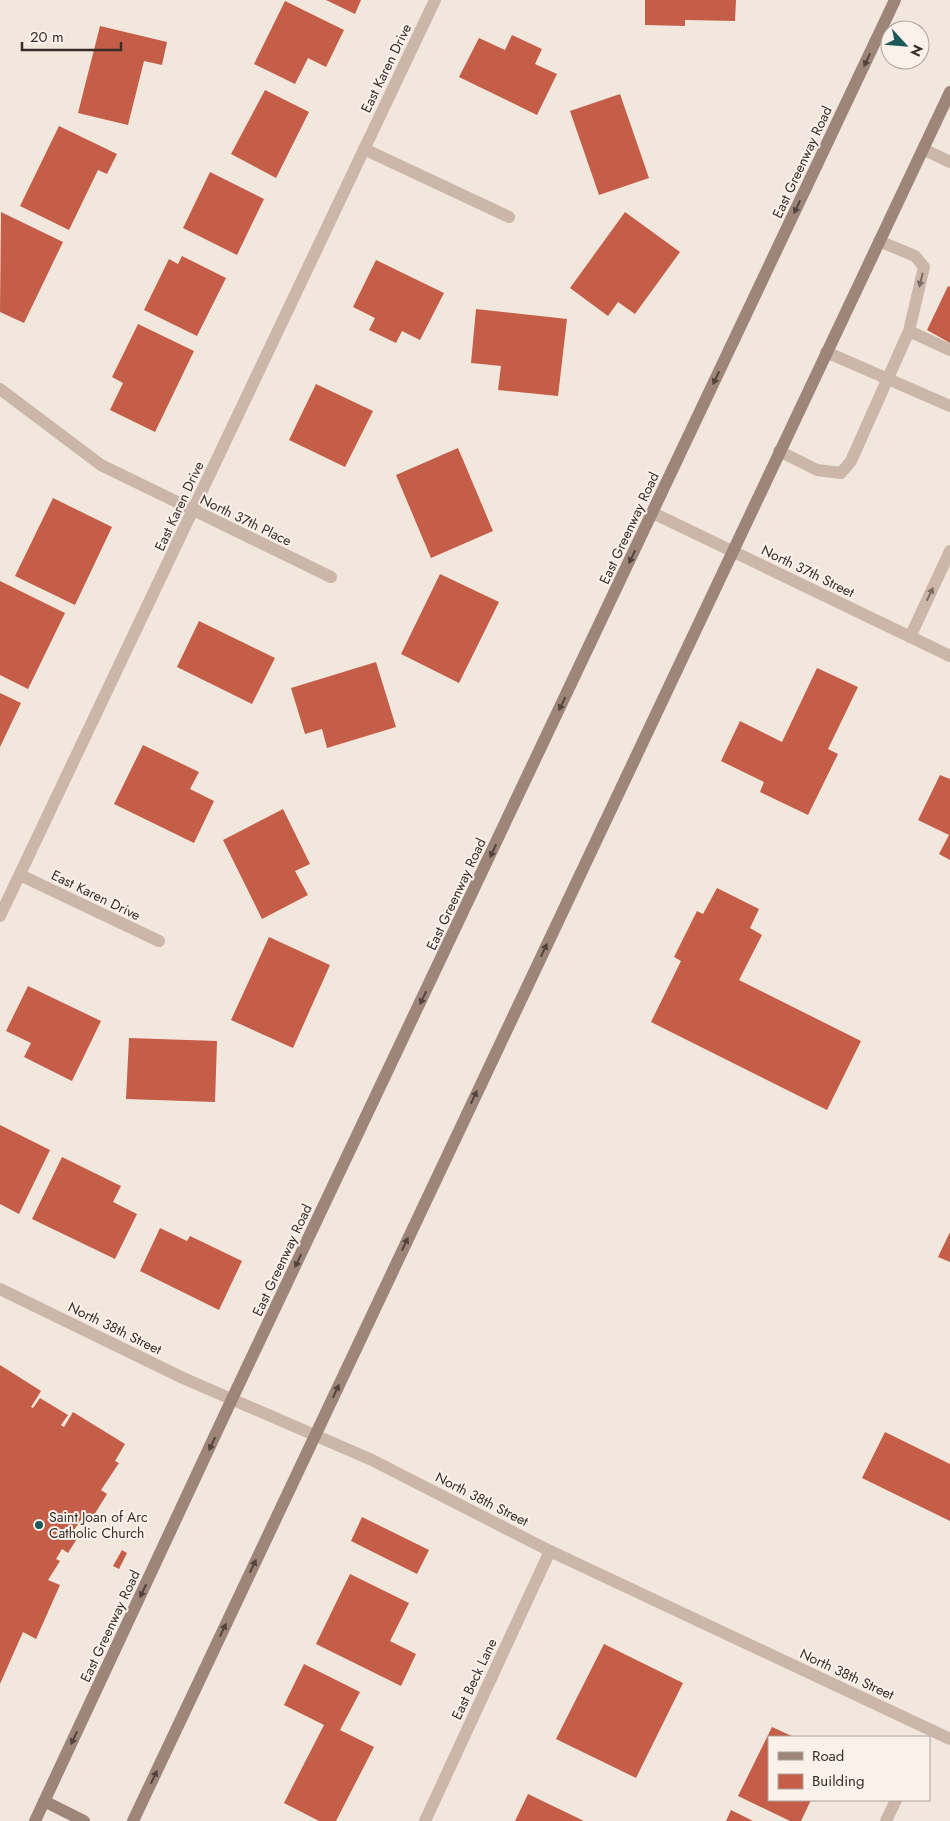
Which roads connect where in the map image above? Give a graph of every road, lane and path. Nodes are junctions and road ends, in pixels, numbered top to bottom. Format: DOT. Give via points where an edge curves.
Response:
graph roads {
  1 [pos="436,0"];
  2 [pos="895,0"];
  3 [pos="950,92"];
  4 [pos="364,149"];
  5 [pos="923,149"];
  6 [pos="950,162"];
  7 [pos="509,218"];
  8 [pos="879,241"];
  9 [pos="909,331"];
  10 [pos="950,350"];
  11 [pos="826,352"];
  12 [pos="888,378"];
  13 [pos="0,389"];
  14 [pos="950,406"];
  15 [pos="779,451"];
  16 [pos="193,511"];
  17 [pos="653,513"];
  18 [pos="732,551"];
  19 [pos="950,551"];
  20 [pos="331,577"];
  21 [pos="910,637"];
  22 [pos="950,656"];
  23 [pos="20,875"];
  24 [pos="0,916"];
  25 [pos="158,941"];
  26 [pos="0,1289"];
  27 [pos="232,1400"];
  28 [pos="315,1435"];
  29 [pos="550,1550"];
  30 [pos="927,1733"];
  31 [pos="950,1739"];
  32 [pos="44,1801"];
  33 [pos="896,1801"];
  34 [pos="35,1821"];
  35 [pos="84,1821"];
  36 [pos="133,1821"];
  37 [pos="424,1821"];
  38 [pos="886,1821"];
  1 -- 4 [label="street, East Karen Drive"];
  2 -- 17 [label="main road, East Greenway Road, one-way"];
  3 -- 5 [label="main road"];
  4 -- 7 [label="street"];
  4 -- 16 [label="street, East Karen Drive"];
  5 -- 6 [label="street"];
  5 -- 8 [label="main road"];
  8 -- 9 [label="street, one-way" via="915,256 924,267"];
  8 -- 11 [label="main road"];
  9 -- 10 [label="street"];
  9 -- 12 [label="street"];
  11 -- 12 [label="street"];
  11 -- 15 [label="main road"];
  12 -- 14 [label="street"];
  12 -- 15 [label="street" via="851,461 841,473 817,470"];
  13 -- 16 [label="street, North 37th Place" via="101,465"];
  15 -- 18 [label="main road"];
  16 -- 20 [label="street, North 37th Place"];
  16 -- 23 [label="street, East Karen Drive"];
  17 -- 18 [label="street, North 37th Street"];
  17 -- 27 [label="main road, East Greenway Road, one-way"];
  18 -- 21 [label="street, North 37th Street"];
  28 -- 18 [label="main road, one-way"];
  21 -- 19 [label="street, one-way"];
  21 -- 22 [label="street, North 37th Street"];
  23 -- 24 [label="street, East Karen Drive"];
  23 -- 25 [label="street, East Karen Drive"];
  26 -- 27 [label="street, North 38th Street"];
  27 -- 28 [label="street, North 38th Street"];
  27 -- 32 [label="main road, East Greenway Road, one-way"];
  28 -- 29 [label="street, North 38th Street" via="372,1460"];
  36 -- 28 [label="main road, one-way"];
  29 -- 30 [label="street, North 38th Street"];
  29 -- 37 [label="street, East Beck Lane"];
  30 -- 31 [label="street, North 38th Street"];
  32 -- 34 [label="main road, East Greenway Road"];
  32 -- 35 [label="main road"];
  33 -- 38 [label="street"];
}
